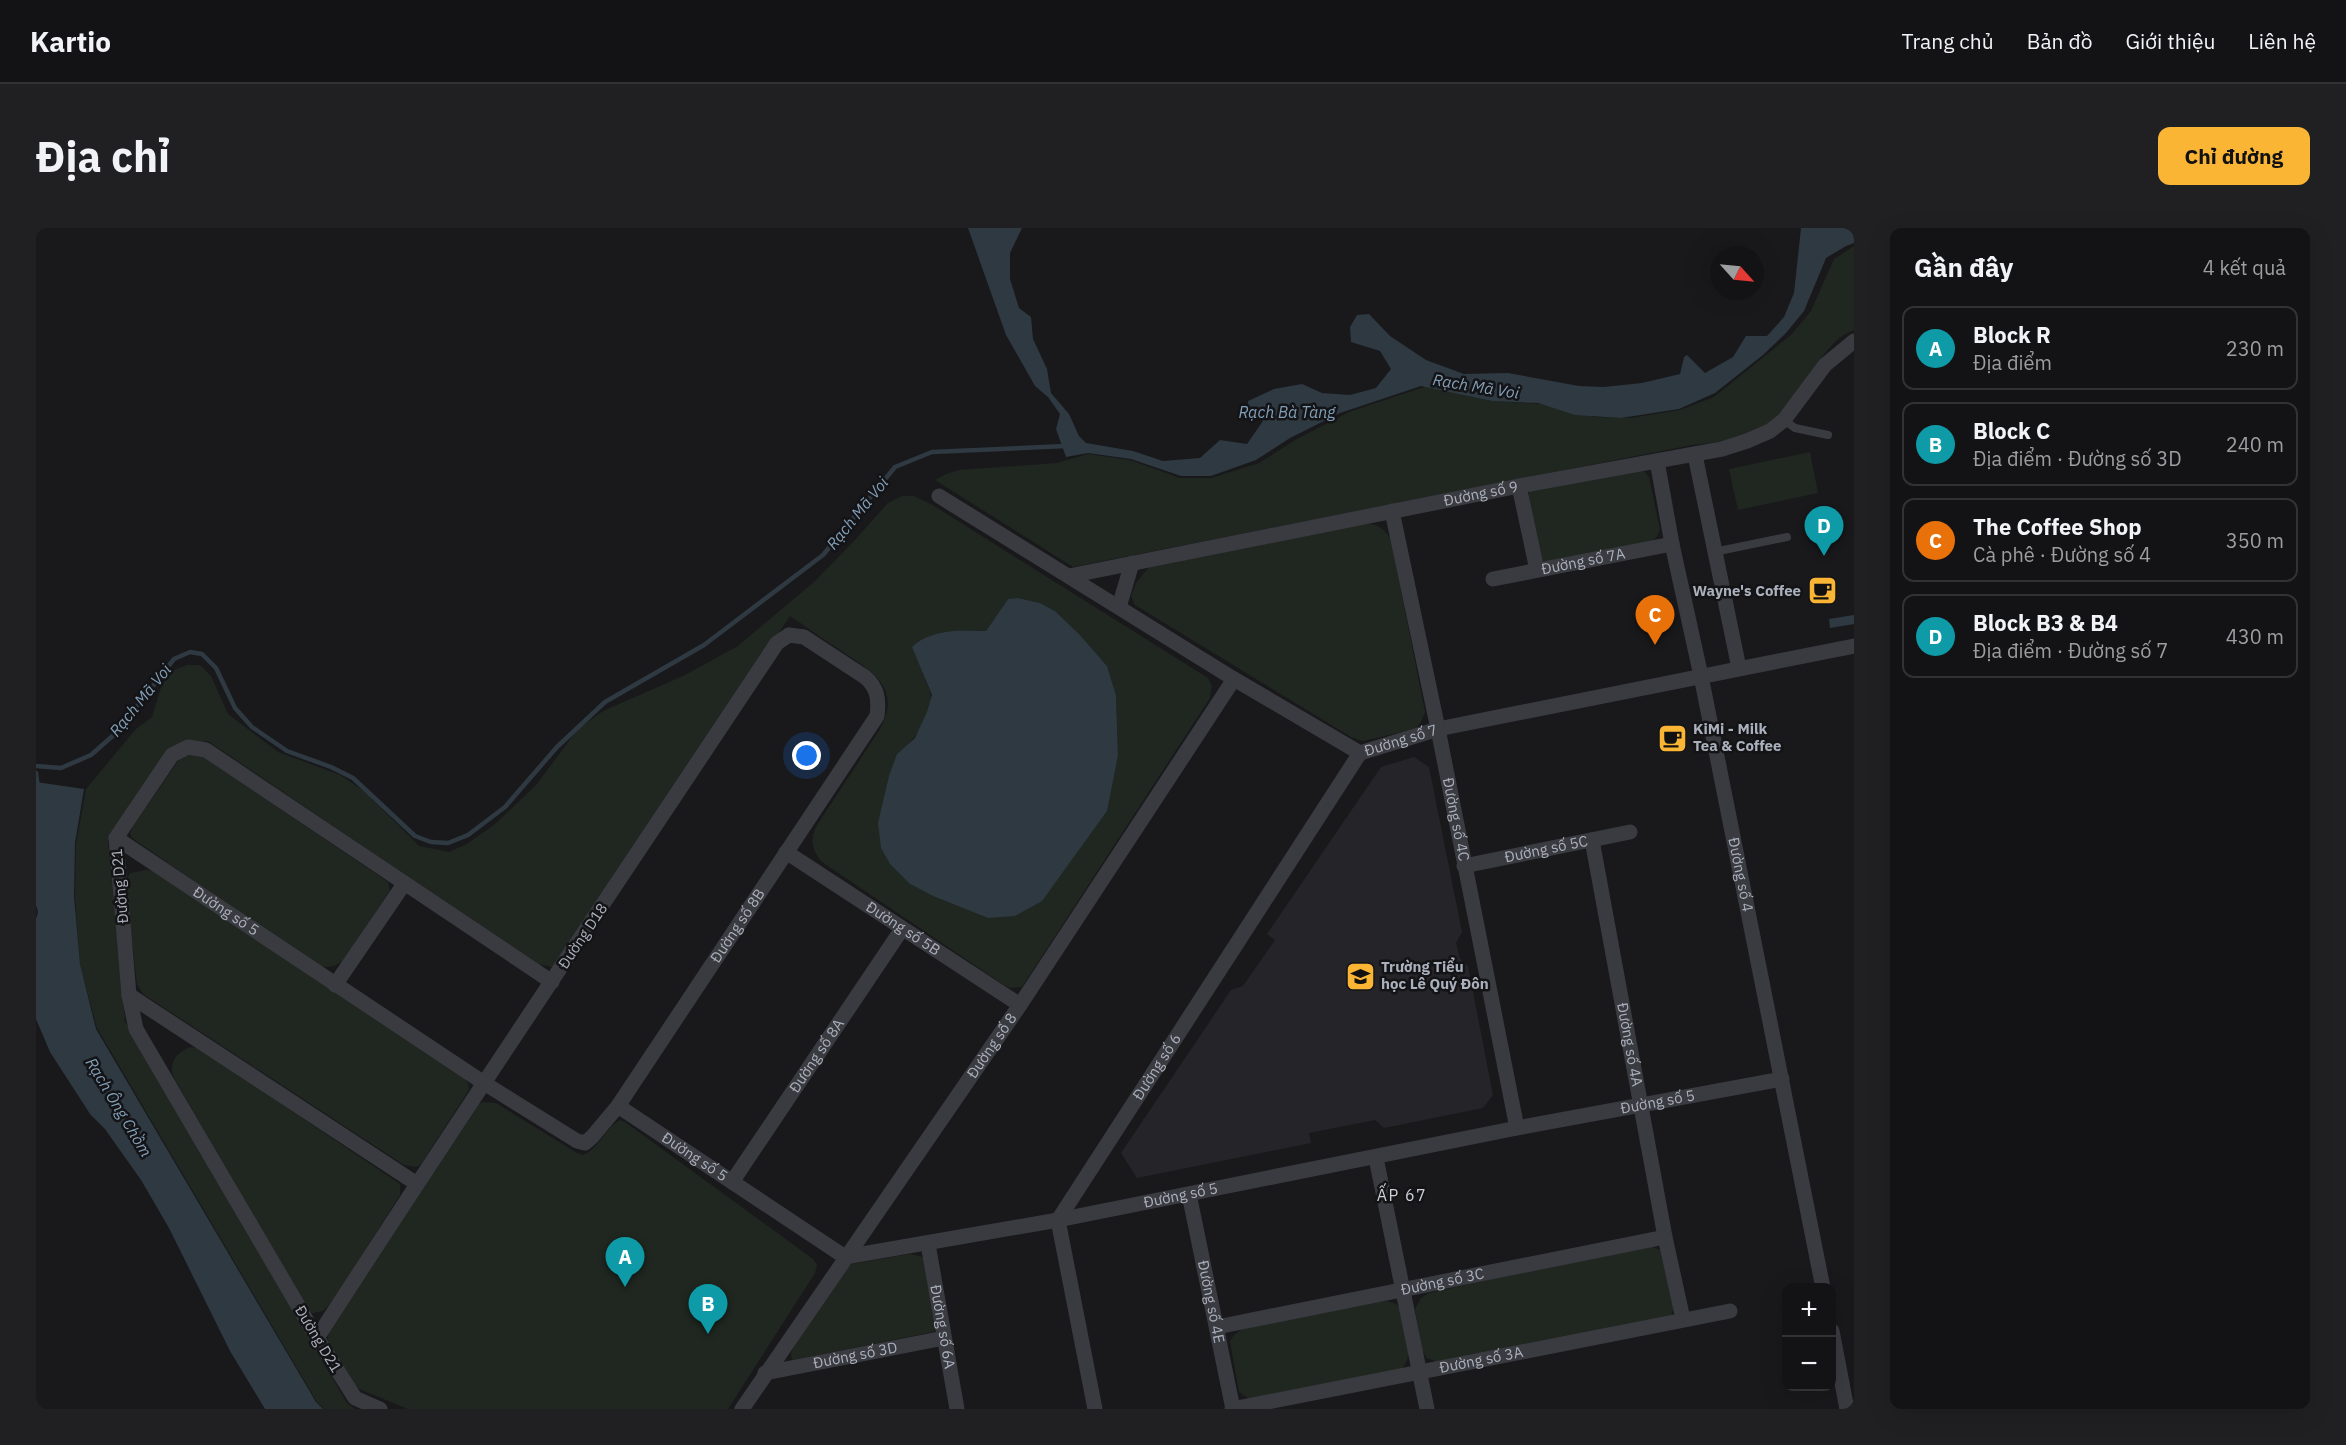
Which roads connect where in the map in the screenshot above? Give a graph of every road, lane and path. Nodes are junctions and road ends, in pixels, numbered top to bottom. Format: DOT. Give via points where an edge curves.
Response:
graph roads {
  1 [pos="1854,341"];
  2 [pos="1784,420"];
  3 [pos="1828,435"];
  4 [pos="1695,454"];
  5 [pos="1657,461"];
  6 [pos="1519,486"];
  7 [pos="939,496"];
  8 [pos="1392,511"];
  9 [pos="1787,537"];
  10 [pos="1672,544"];
  11 [pos="1714,552"];
  12 [pos="1132,563"];
  13 [pos="1537,570"];
  14 [pos="1069,576"];
  15 [pos="1493,579"];
  16 [pos="1119,607"];
  17 [pos="1854,646"];
  18 [pos="1739,668"];
  19 [pos="1701,676"];
  20 [pos="1234,679"];
  21 [pos="879,700"];
  22 [pos="1438,729"];
  23 [pos="1360,753"];
  24 [pos="1630,832"];
  25 [pos="116,838"];
  26 [pos="1592,840"];
  27 [pos="786,852"];
  28 [pos="1464,866"];
  29 [pos="404,884"];
  30 [pos="902,929"];
  31 [pos="552,982"];
  32 [pos="334,985"];
  33 [pos="129,995"];
  34 [pos="1020,1005"];
  35 [pos="1782,1079"];
  36 [pos="484,1083"];
  37 [pos="1642,1104"];
  38 [pos="618,1106"];
  39 [pos="1517,1128"];
  40 [pos="585,1143"];
  41 [pos="1376,1158"];
  42 [pos="732,1182"];
  43 [pos="417,1184"];
  44 [pos="1189,1194"];
  45 [pos="1058,1220"];
  46 [pos="1665,1237"];
  47 [pos="928,1244"];
  48 [pos="845,1257"];
  49 [pos="1822,1283"];
  50 [pos="1402,1290"];
  51 [pos="1730,1311"];
  52 [pos="1683,1319"];
  53 [pos="1217,1327"];
  54 [pos="1833,1337"];
  55 [pos="317,1338"];
  56 [pos="944,1338"];
  57 [pos="1419,1372"];
  58 [pos="765,1373"];
  59 [pos="380,1409"];
  60 [pos="742,1409"];
  61 [pos="957,1409"];
  62 [pos="1095,1409"];
  63 [pos="1233,1409"];
  64 [pos="1427,1409"];
  65 [pos="1847,1409"];
  1 -- 2 [label="street, Đường số 9" via="1825,364"];
  2 -- 3 [label="lane" via="1795,428"];
  2 -- 4 [label="street, Đường số 9" via="1747,441"];
  4 -- 5 [label="street, Đường số 9"];
  4 -- 11 [label="street"];
  5 -- 6 [label="street, Đường số 9"];
  5 -- 10 [label="street, Đường số 4"];
  6 -- 8 [label="street, Đường số 9"];
  6 -- 13 [label="street"];
  7 -- 14 [label="street, Đường số 7"];
  8 -- 12 [label="street, Đường số 9"];
  8 -- 22 [label="street, Đường số 4C"];
  9 -- 11 [label="lane"];
  10 -- 13 [label="street, Đường số 7A"];
  10 -- 19 [label="street, Đường số 4"];
  11 -- 18 [label="street"];
  12 -- 14 [label="street, Đường số 9"];
  12 -- 16 [label="street"];
  13 -- 15 [label="street, Đường số 7A"];
  14 -- 16 [label="street, Đường số 7"];
  16 -- 20 [label="street, Đường số 7"];
  17 -- 18 [label="street, Đường số 7"];
  18 -- 19 [label="street, Đường số 7"];
  19 -- 22 [label="street, Đường số 7"];
  19 -- 35 [label="street, Đường số 4"];
  20 -- 23 [label="street, Đường số 7"];
  20 -- 34 [label="street, Đường số 8"];
  21 -- 27 [label="street, Đường số 8B" via="877,716"];
  21 -- 31 [label="street, Đường D18" via="865,677 804,637 784,637"];
  22 -- 23 [label="street, Đường số 7"];
  22 -- 28 [label="street, Đường số 4C"];
  23 -- 45 [label="street, Đường số 6"];
  24 -- 26 [label="street, Đường số 5C"];
  25 -- 29 [label="street, Đường D21" via="172,755 188,747 206,750"];
  25 -- 32 [label="street, Đường số 5"];
  25 -- 33 [label="street, Đường D21"];
  26 -- 28 [label="street, Đường số 5C"];
  26 -- 37 [label="street, Đường số 4A"];
  27 -- 30 [label="street, Đường số 5B"];
  27 -- 38 [label="street, Đường số 8B"];
  28 -- 39 [label="street, Đường số 4C"];
  29 -- 31 [label="street, Đường D21"];
  29 -- 32 [label="street"];
  30 -- 34 [label="street, Đường số 5B"];
  30 -- 42 [label="street, Đường số 8A"];
  31 -- 36 [label="street, Đường D18"];
  32 -- 36 [label="street, Đường số 5"];
  33 -- 43 [label="street"];
  33 -- 55 [label="street, Đường D21" via="136,1029"];
  34 -- 48 [label="street, Đường số 8"];
  35 -- 37 [label="street, Đường số 5"];
  35 -- 49 [label="street, Đường số 4"];
  36 -- 40 [label="street, Đường số 5"];
  36 -- 43 [label="street, Đường D18"];
  37 -- 39 [label="street, Đường số 5"];
  37 -- 46 [label="street, Đường số 4A"];
  38 -- 40 [label="street, Đường số 8B"];
  38 -- 42 [label="street, Đường số 5"];
  39 -- 41 [label="street, Đường số 5"];
  41 -- 44 [label="street, Đường số 5"];
  41 -- 50 [label="street"];
  42 -- 48 [label="street, Đường số 5"];
  43 -- 55 [label="street, Đường D18"];
  44 -- 45 [label="street, Đường số 5"];
  44 -- 53 [label="street, Đường số 4E"];
  45 -- 47 [label="street, Đường số 5"];
  45 -- 62 [label="street"];
  46 -- 50 [label="street, Đường số 3C"];
  46 -- 52 [label="street, Đường số 4A"];
  47 -- 48 [label="street, Đường số 5"];
  47 -- 56 [label="street, Đường số 6A"];
  48 -- 58 [label="street, Đường số 8"];
  50 -- 53 [label="street, Đường số 3C"];
  50 -- 57 [label="street"];
  51 -- 52 [label="street, Đường số 3A"];
  52 -- 57 [label="street, Đường số 3A"];
  53 -- 63 [label="street, Đường số 4E"];
  54 -- 65 [label="street"];
  55 -- 59 [label="street, Đường D21" via="355,1398"];
  56 -- 58 [label="street, Đường số 3D"];
  56 -- 61 [label="street, Đường số 6A"];
  57 -- 63 [label="street, Đường số 3A"];
  57 -- 64 [label="street"];
  58 -- 60 [label="street, Đường số 8"];
}
